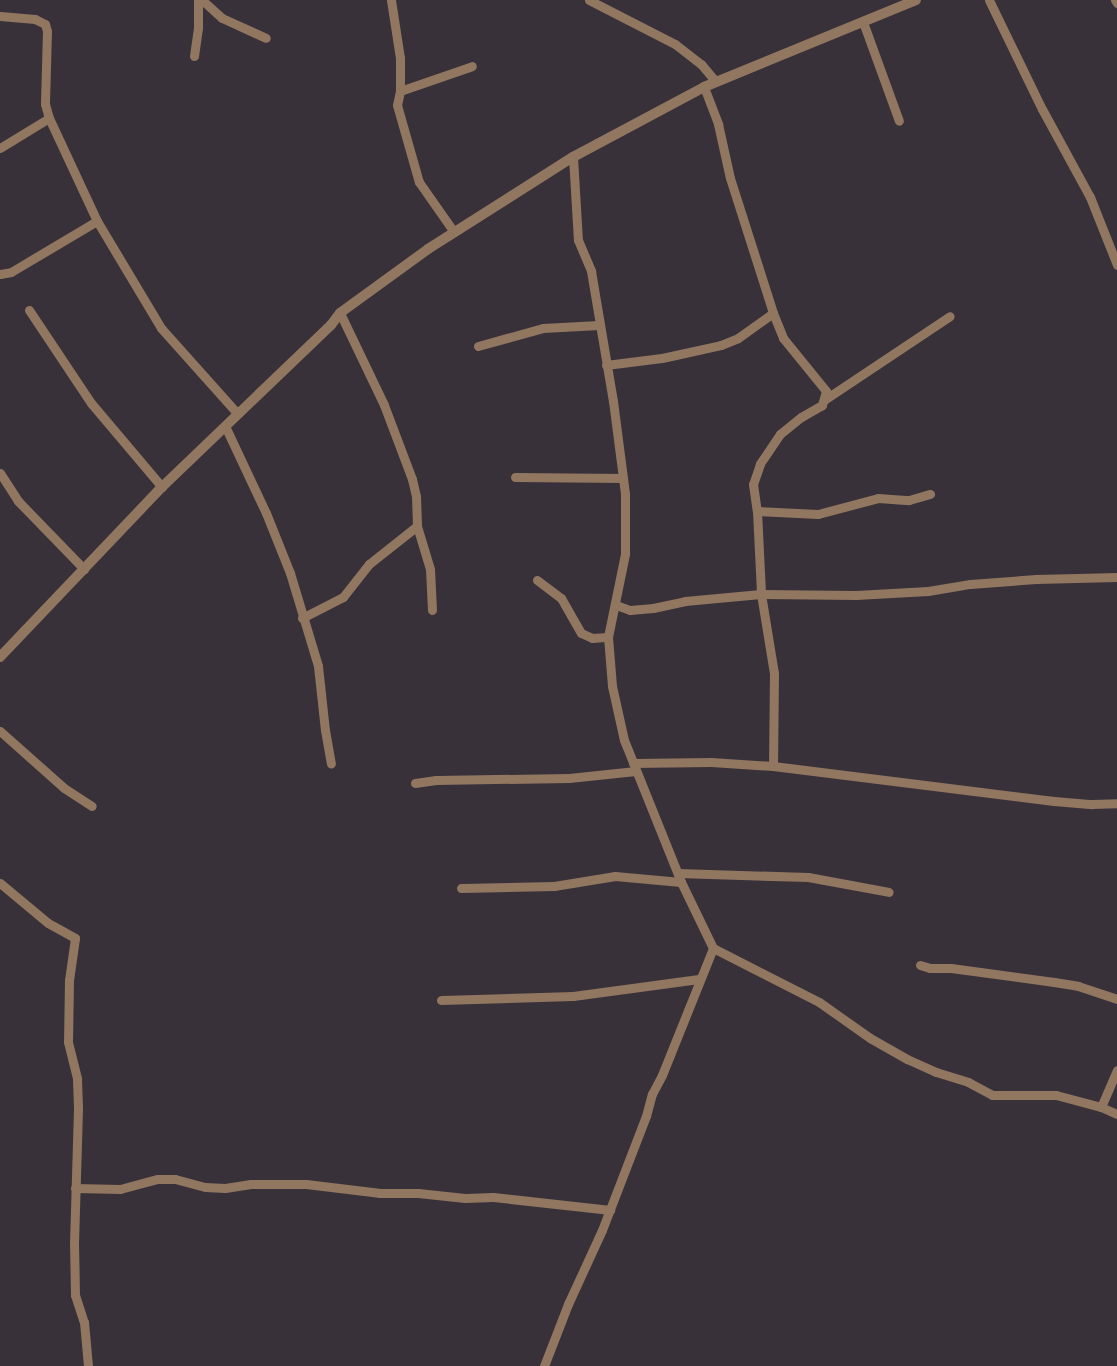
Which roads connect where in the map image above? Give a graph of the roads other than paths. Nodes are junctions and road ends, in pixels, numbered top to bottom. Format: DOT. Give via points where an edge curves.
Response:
graph roads {
  1 [pos="198,0"];
  2 [pos="202,0"];
  3 [pos="391,0"];
  4 [pos="589,0"];
  5 [pos="916,0"];
  6 [pos="989,0"];
  7 [pos="0,16"];
  8 [pos="863,22"];
  9 [pos="266,38"];
  10 [pos="194,56"];
  11 [pos="472,66"];
  12 [pos="716,82"];
  13 [pos="704,87"];
  14 [pos="400,91"];
  15 [pos="49,118"];
  16 [pos="899,121"];
  17 [pos="0,148"];
  18 [pos="573,158"];
  19 [pos="97,221"];
  20 [pos="454,232"];
  21 [pos="1117,265"];
  22 [pos="0,274"];
  23 [pos="29,310"];
  24 [pos="773,313"];
  25 [pos="340,314"];
  26 [pos="950,316"];
  27 [pos="599,325"];
  28 [pos="478,346"];
  29 [pos="606,365"];
  30 [pos="824,400"];
  31 [pos="238,414"];
  32 [pos="225,426"];
  33 [pos="0,473"];
  34 [pos="515,477"];
  35 [pos="623,478"];
  36 [pos="162,487"];
  37 [pos="930,494"];
  38 [pos="757,511"];
  39 [pos="416,526"];
  40 [pos="84,569"];
  41 [pos="1117,577"];
  42 [pos="537,580"];
  43 [pos="761,594"];
  44 [pos="616,605"];
  45 [pos="432,610"];
  46 [pos="302,618"];
  47 [pos="608,637"];
  48 [pos="0,657"];
  49 [pos="0,731"];
  50 [pos="331,763"];
  51 [pos="773,766"];
  52 [pos="634,767"];
  53 [pos="415,783"];
  54 [pos="1117,803"];
  55 [pos="92,806"];
  56 [pos="680,878"];
  57 [pos="0,883"];
  58 [pos="460,888"];
  59 [pos="888,892"];
  60 [pos="713,948"];
  61 [pos="920,965"];
  62 [pos="699,979"];
  63 [pos="1117,999"];
  64 [pos="441,1000"];
  65 [pos="1117,1070"];
  66 [pos="1101,1107"];
  67 [pos="1117,1114"];
  68 [pos="75,1188"];
  69 [pos="610,1210"];
  70 [pos="88,1366"];
  71 [pos="544,1366"];
  1 -- 10 [label="street"];
  2 -- 9 [label="street" via="222,18"];
  3 -- 14 [label="street" via="400,58"];
  4 -- 12 [label="street" via="675,44"];
  5 -- 8 [label="street"];
  6 -- 21 [label="street" via="1090,197"];
  7 -- 15 [label="street" via="35,19 45,24 45,104"];
  8 -- 12 [label="street"];
  8 -- 16 [label="street"];
  11 -- 14 [label="street"];
  12 -- 13 [label="street"];
  13 -- 18 [label="street"];
  13 -- 24 [label="street" via="718,124 730,178"];
  14 -- 20 [label="street" via="397,105 419,182"];
  15 -- 17 [label="street"];
  15 -- 19 [label="street"];
  18 -- 20 [label="street"];
  18 -- 27 [label="street" via="578,240 591,271"];
  19 -- 22 [label="street" via="11,272"];
  19 -- 31 [label="street" via="161,328"];
  20 -- 25 [label="street"];
  23 -- 36 [label="street" via="91,403"];
  24 -- 29 [label="street" via="738,338 721,344 662,358"];
  24 -- 30 [label="street" via="783,338 826,391"];
  25 -- 31 [label="street"];
  25 -- 39 [label="street" via="384,405 412,479 416,496"];
  26 -- 30 [label="street"];
  27 -- 28 [label="street" via="543,328"];
  27 -- 29 [label="street"];
  29 -- 35 [label="street"];
  30 -- 38 [label="street" via="822,405 785,430 760,464 753,484"];
  31 -- 32 [label="street"];
  32 -- 36 [label="street"];
  32 -- 46 [label="street" via="266,513 290,573"];
  33 -- 40 [label="street" via="18,501"];
  34 -- 35 [label="street"];
  35 -- 44 [label="street" via="625,554"];
  36 -- 40 [label="street"];
  37 -- 38 [label="street" via="900,501 878,498 818,514"];
  38 -- 43 [label="street"];
  39 -- 45 [label="street" via="430,569"];
  39 -- 46 [label="street" via="368,564 343,597"];
  40 -- 48 [label="street"];
  41 -- 43 [label="street" via="1019,580 864,595"];
  42 -- 47 [label="street" via="561,598 581,633 592,638"];
  43 -- 44 [label="street" via="630,610"];
  43 -- 51 [label="street" via="774,673"];
  44 -- 47 [label="street"];
  46 -- 50 [label="street" via="318,666"];
  47 -- 52 [label="street" via="612,686 624,740"];
  49 -- 55 [label="street" via="64,788"];
  51 -- 52 [label="street" via="711,762"];
  51 -- 54 [label="street" via="1054,800"];
  52 -- 53 [label="street" via="569,778"];
  52 -- 56 [label="street"];
  56 -- 58 [label="street" via="615,876 554,886"];
  56 -- 59 [label="street" via="808,877"];
  56 -- 60 [label="street"];
  57 -- 68 [label="street" via="48,923 75,938 69,980 68,1042 78,1109"];
  60 -- 62 [label="street"];
  60 -- 66 [label="street" via="819,1002 907,1059 968,1082 992,1095 1056,1095"];
  61 -- 63 [label="street" via="1078,986"];
  62 -- 64 [label="street" via="573,996"];
  62 -- 69 [label="street" via="652,1094"];
  65 -- 66 [label="street"];
  66 -- 67 [label="street"];
  68 -- 69 [label="street" via="120,1189 158,1179 225,1188 251,1184 306,1184 380,1193 493,1197"];
  68 -- 70 [label="street" via="75,1296 84,1322"];
  69 -- 71 [label="street"];
}
